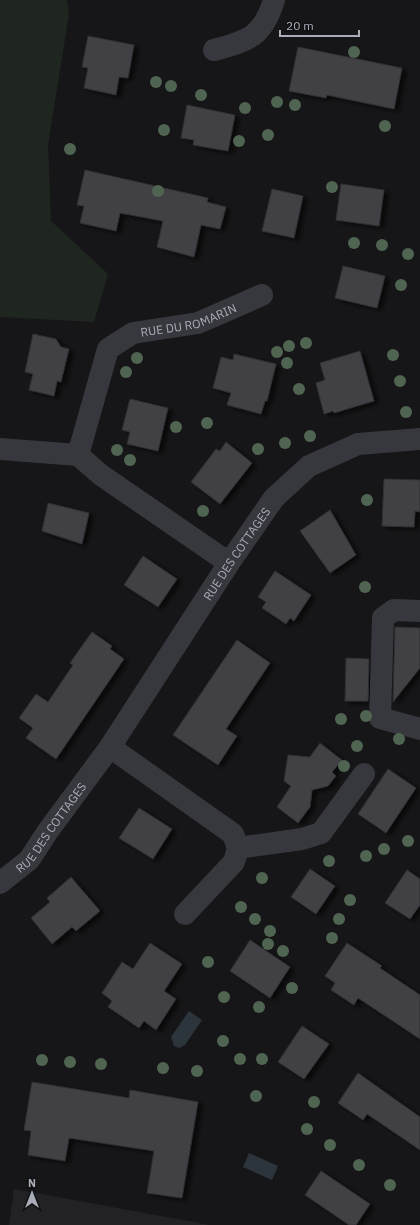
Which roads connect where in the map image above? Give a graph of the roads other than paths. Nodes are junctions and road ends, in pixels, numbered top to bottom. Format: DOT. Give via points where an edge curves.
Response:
graph roads {
  1 [pos="274,0"];
  2 [pos="214,50"];
  3 [pos="262,295"];
  4 [pos="420,438"];
  5 [pos="0,449"];
  6 [pos="78,455"];
  7 [pos="229,563"];
  8 [pos="420,611"];
  9 [pos="420,729"];
  10 [pos="110,747"];
  11 [pos="364,774"];
  12 [pos="238,848"];
  13 [pos="0,883"];
  14 [pos="185,914"];
  1 -- 2 [label="street" via="269,18 261,29 249,39"];
  3 -- 6 [label="street, RUE DU ROMARIN" via="198,323 133,333 108,349"];
  4 -- 7 [label="street, RUE DES COTTAGES" via="358,444 309,466 274,498"];
  5 -- 6 [label="street"];
  6 -- 7 [label="street" via="101,475"];
  7 -- 10 [label="street, RUE DES COTTAGES"];
  8 -- 9 [label="street" via="394,610 383,618 380,718"];
  10 -- 12 [label="street" via="233,834"];
  10 -- 13 [label="street, RUE DES COTTAGES" via="29,860"];
  11 -- 12 [label="street" via="321,833 302,839"];
  12 -- 14 [label="street" via="234,862"];
}
